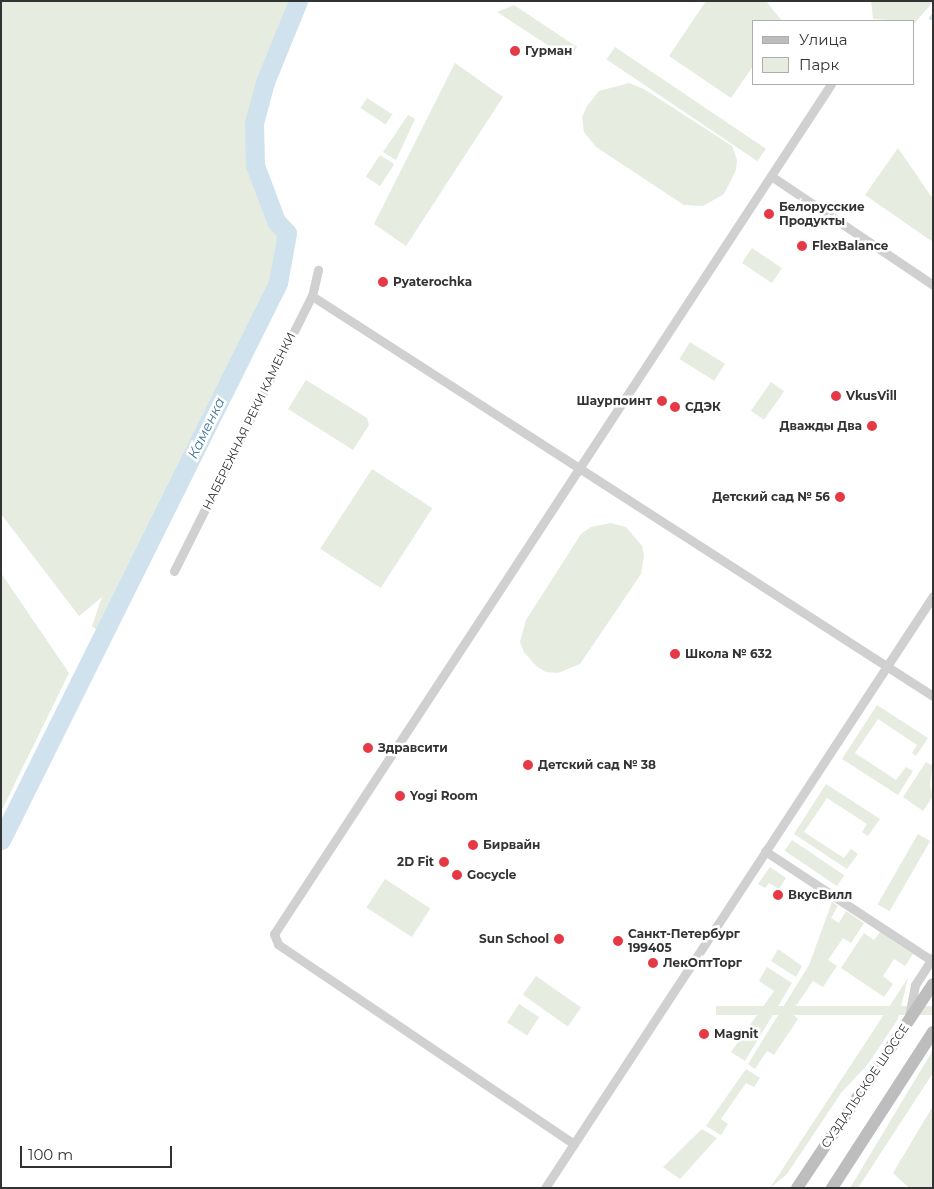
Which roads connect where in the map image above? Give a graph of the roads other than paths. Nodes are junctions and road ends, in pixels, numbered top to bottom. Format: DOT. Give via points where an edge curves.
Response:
graph roads {
  1 [pos="830,85"];
  2 [pos="770,176"];
  3 [pos="318,270"];
  4 [pos="933,285"];
  5 [pos="312,296"];
  6 [pos="580,468"];
  7 [pos="174,571"];
  8 [pos="933,596"];
  9 [pos="886,666"];
  10 [pos="933,696"];
  11 [pos="765,851"];
  12 [pos="932,958"];
  13 [pos="933,984"];
  14 [pos="908,1022"];
  15 [pos="933,1032"];
  16 [pos="574,1144"];
  17 [pos="810,1168"];
  18 [pos="545,1188"];
  19 [pos="786,1188"];
  20 [pos="797,1188"];
  21 [pos="832,1188"];
  1 -- 2 [label="street"];
  2 -- 4 [label="street"];
  2 -- 6 [label="street"];
  3 -- 5 [label="street, НАБЕРЕЖНАЯ РЕКИ КАМЕНКИ"];
  5 -- 6 [label="street"];
  5 -- 7 [label="street, НАБЕРЕЖНАЯ РЕКИ КАМЕНКИ"];
  6 -- 9 [label="street"];
  6 -- 16 [label="street" via="274,934 278,944"];
  8 -- 9 [label="street"];
  9 -- 10 [label="street"];
  9 -- 11 [label="street"];
  11 -- 12 [label="street"];
  11 -- 16 [label="street"];
  12 -- 14 [label="street" via="915,985"];
  13 -- 14 [label="main road, СУЗДАЛЬСКОЕ ШОССЕ"];
  14 -- 17 [label="main road, СУЗДАЛЬСКОЕ ШОССЕ"];
  15 -- 21 [label="main road"];
  16 -- 18 [label="street"];
  17 -- 19 [label="main road"];
  17 -- 20 [label="main road, СУЗДАЛЬСКОЕ ШОССЕ"];
}
